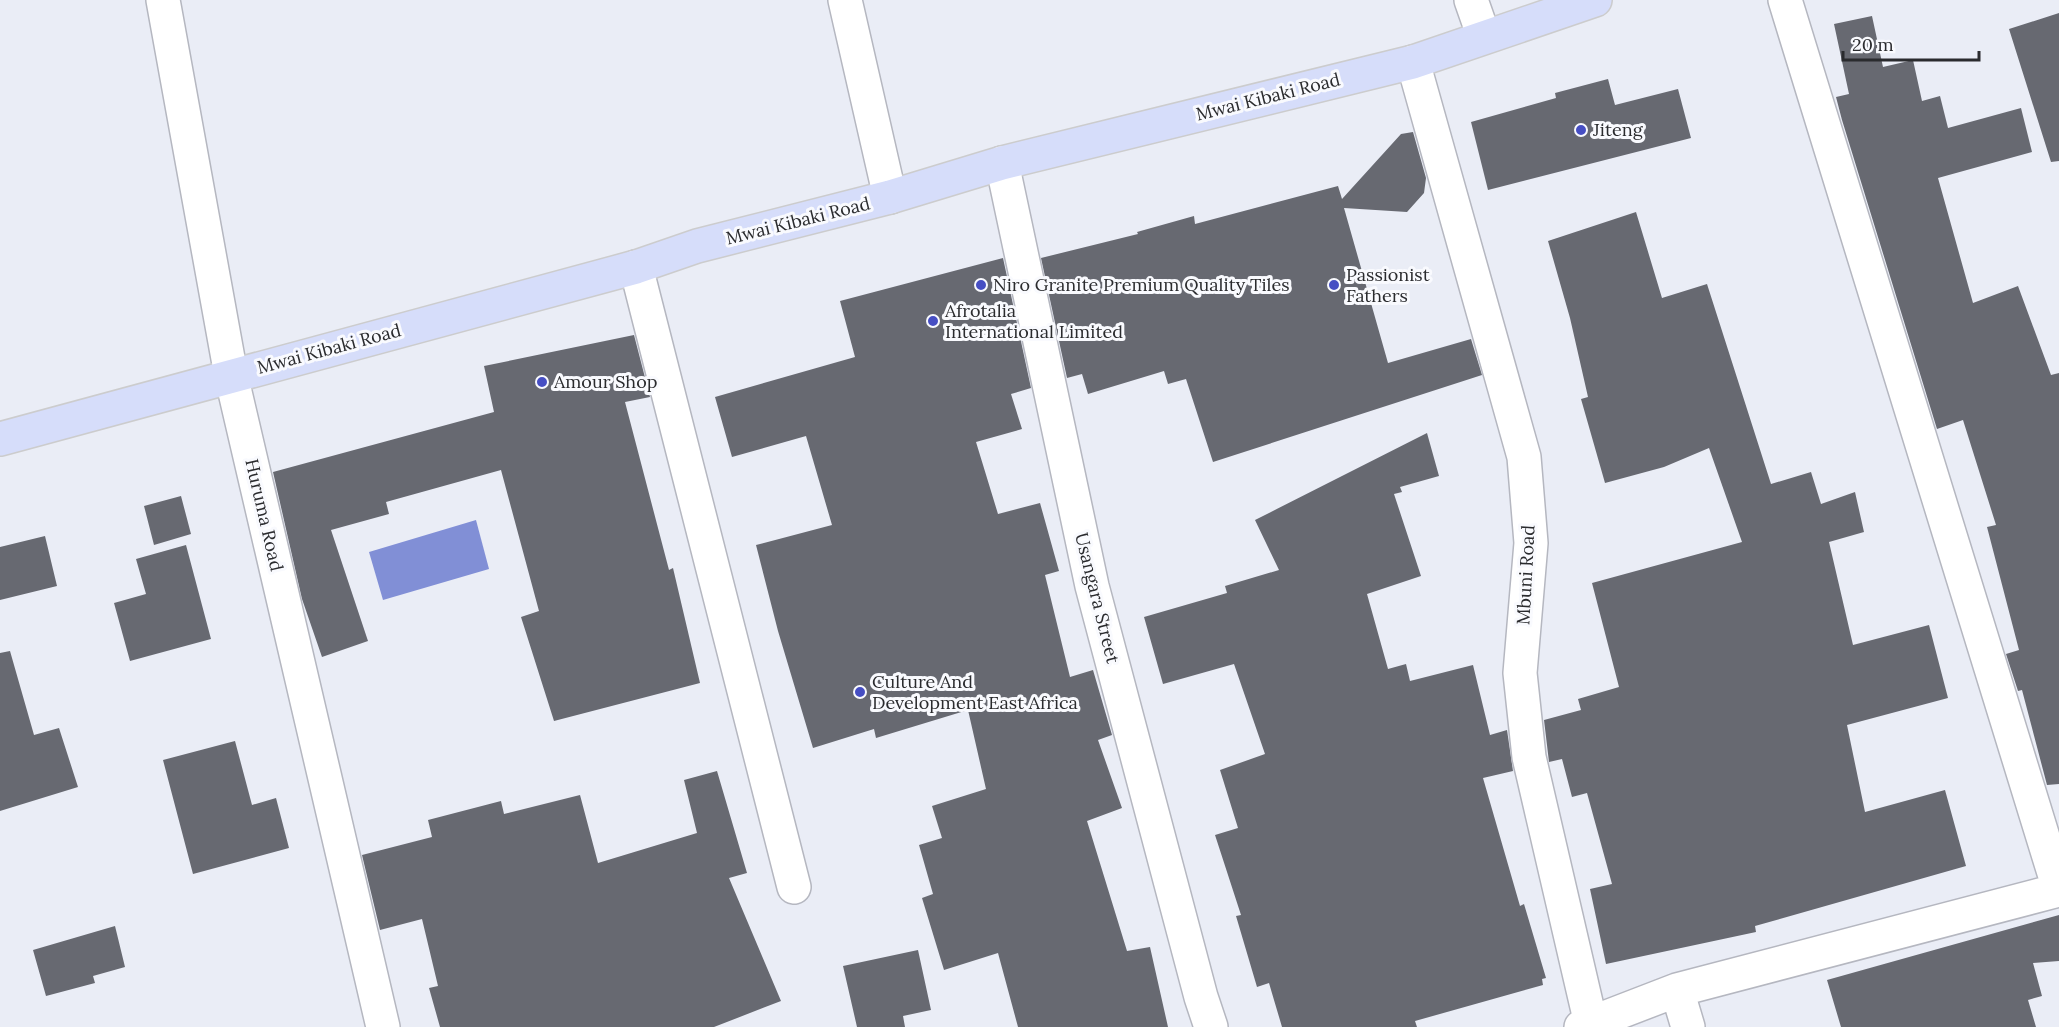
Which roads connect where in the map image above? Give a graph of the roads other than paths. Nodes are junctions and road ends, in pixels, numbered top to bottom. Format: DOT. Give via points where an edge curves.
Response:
graph roads {
  1 [pos="163,0"];
  2 [pos="844,0"];
  3 [pos="1471,0"];
  4 [pos="1595,0"];
  5 [pos="1785,0"];
  6 [pos="1484,37"];
  7 [pos="1413,62"];
  8 [pos="1002,164"];
  9 [pos="890,197"];
  10 [pos="636,267"];
  11 [pos="231,375"];
  12 [pos="0,439"];
  13 [pos="794,887"];
  14 [pos="2059,889"];
  15 [pos="1677,990"];
  16 [pos="1586,1025"];
  17 [pos="383,1027"];
  18 [pos="1211,1027"];
  19 [pos="1688,1027"];
  1 -- 11 [label="street, Huruma Road"];
  2 -- 9 [label="street"];
  3 -- 6 [label="street"];
  4 -- 6 [label="main road, Mwai Kibaki Road"];
  5 -- 14 [label="street"];
  6 -- 7 [label="main road, Mwai Kibaki Road"];
  7 -- 8 [label="main road, Mwai Kibaki Road"];
  7 -- 16 [label="street, Mbuni Road" via="1524,457 1531,543 1520,674 1529,757"];
  8 -- 9 [label="main road, Mwai Kibaki Road"];
  8 -- 18 [label="street, Usangara Street" via="1092,586"];
  9 -- 10 [label="main road, Mwai Kibaki Road" via="698,246"];
  10 -- 11 [label="main road, Mwai Kibaki Road"];
  10 -- 13 [label="street"];
  11 -- 12 [label="main road, Mwai Kibaki Road"];
  11 -- 17 [label="street, Huruma Road"];
  14 -- 15 [label="street"];
  15 -- 16 [label="street"];
  15 -- 19 [label="street"];
}
